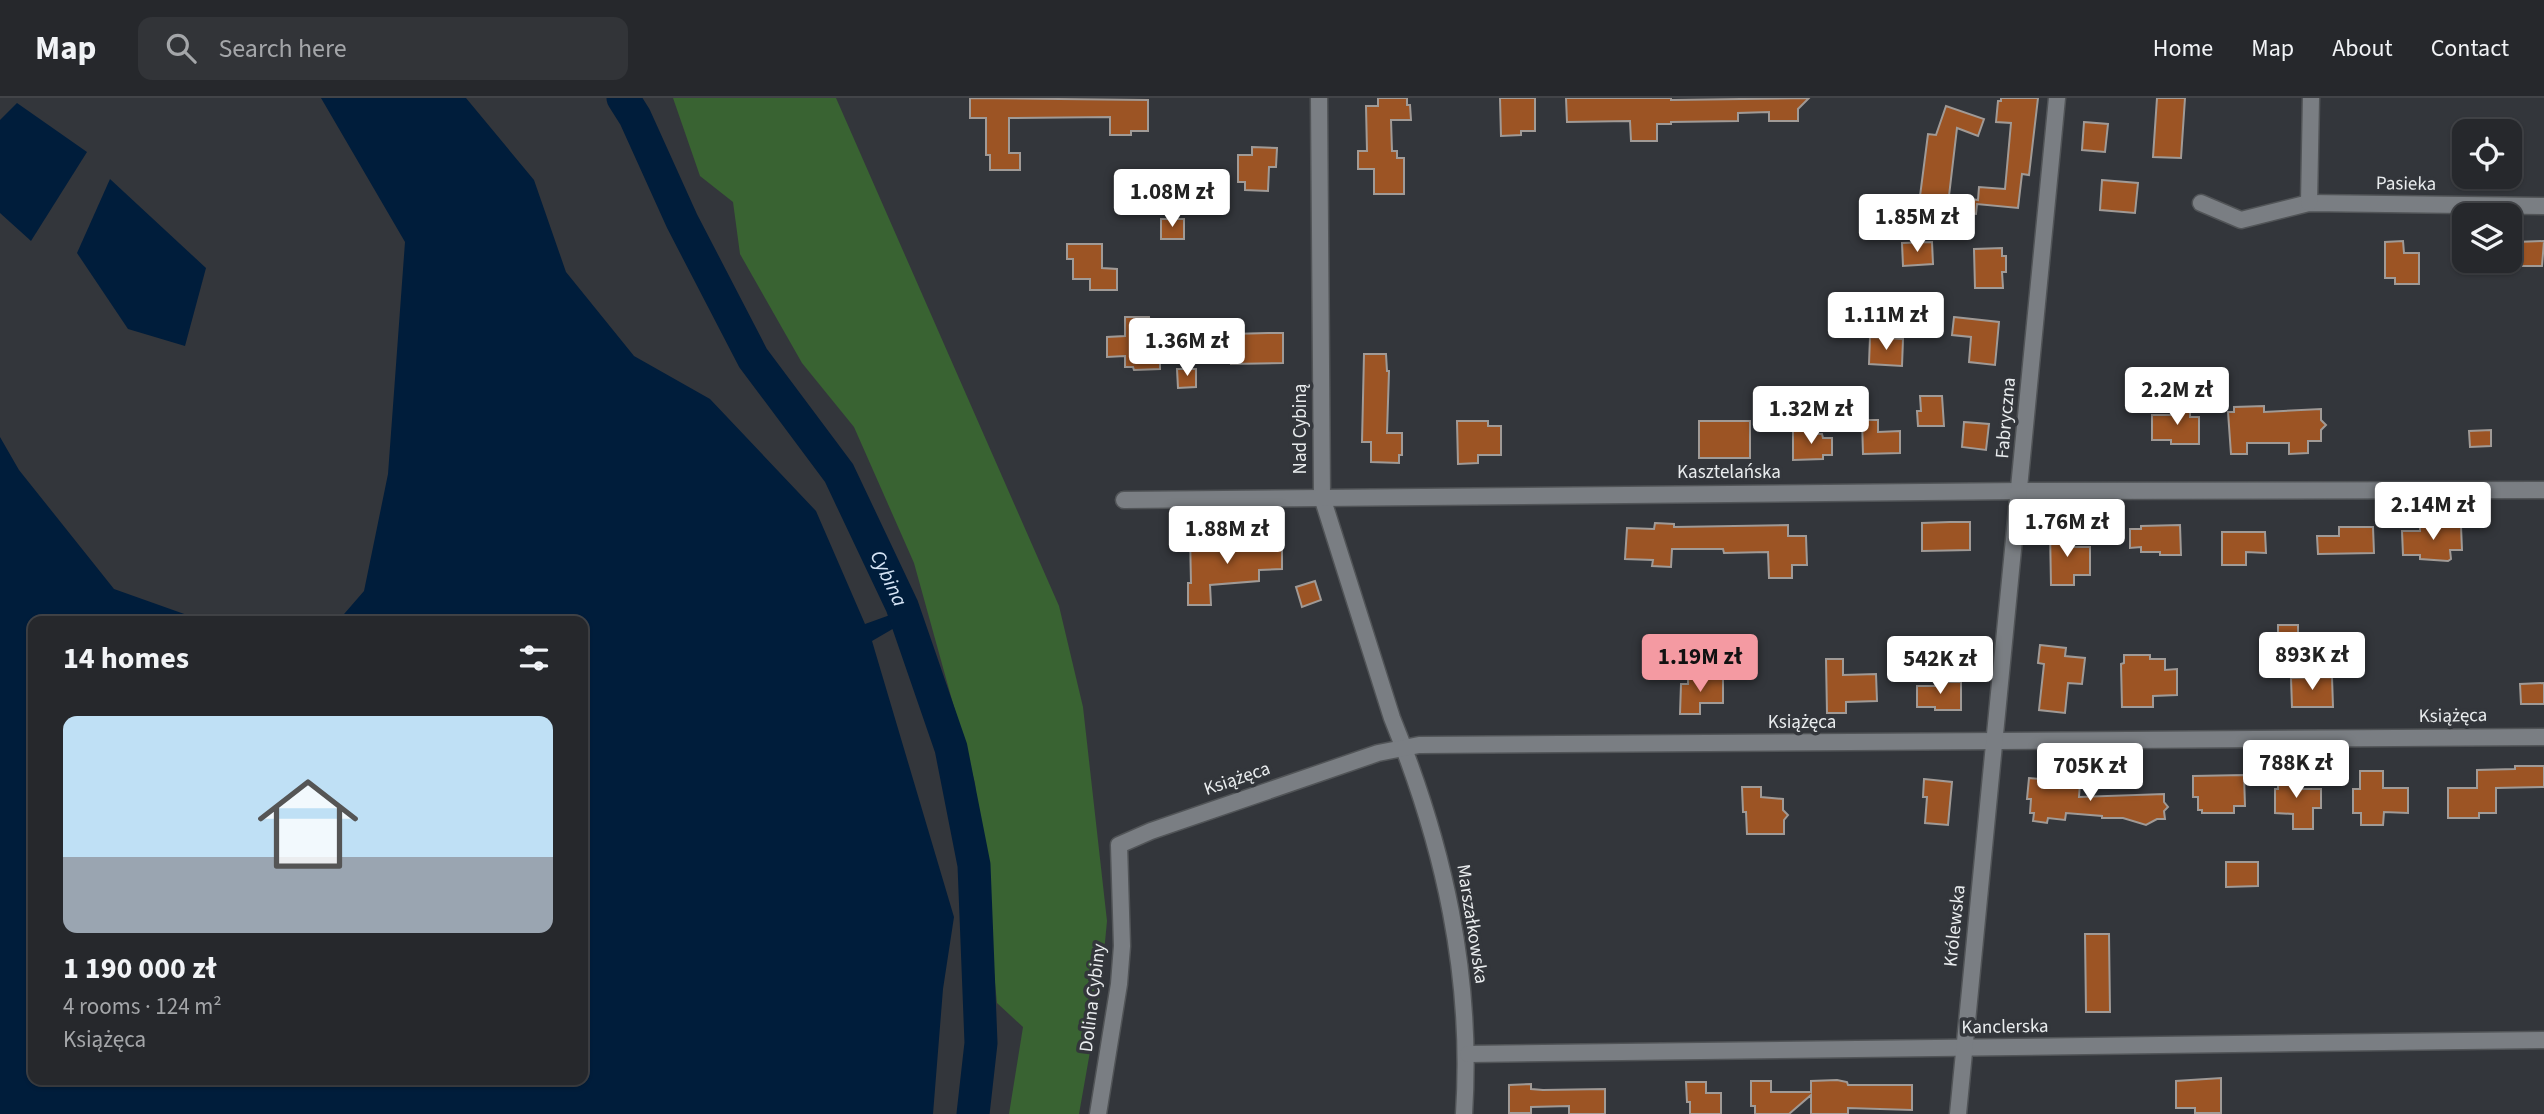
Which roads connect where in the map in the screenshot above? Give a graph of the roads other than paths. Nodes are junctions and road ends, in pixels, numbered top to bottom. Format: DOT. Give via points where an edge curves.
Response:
graph roads {
  1 [pos="1319,98"];
  2 [pos="2057,98"];
  3 [pos="2311,98"];
  4 [pos="2201,202"];
  5 [pos="2309,203"];
  6 [pos="2544,206"];
  7 [pos="2544,490"];
  8 [pos="2020,491"];
  9 [pos="1322,497"];
  10 [pos="1124,500"];
  11 [pos="2544,737"];
  12 [pos="1994,742"];
  13 [pos="1404,747"];
  14 [pos="1119,845"];
  15 [pos="2544,1040"];
  16 [pos="1964,1049"];
  17 [pos="1468,1054"];
  18 [pos="1098,1114"];
  19 [pos="1464,1114"];
  20 [pos="1958,1114"];
  1 -- 9 [label="street, Nad Cybiną"];
  2 -- 8 [label="street, Fabryczna"];
  3 -- 5 [label="street"];
  4 -- 5 [label="street, Pasieka" via="2241,220"];
  5 -- 6 [label="street, Pasieka"];
  7 -- 8 [label="street, Kasztelańska"];
  8 -- 9 [label="street, Kasztelańska"];
  8 -- 12 [label="street, Fabryczna"];
  9 -- 10 [label="street, Kasztelańska"];
  9 -- 13 [label="street, Nad Cybiną"];
  11 -- 12 [label="street, Książęca"];
  12 -- 13 [label="street, Książęca"];
  12 -- 16 [label="street, Królewska"];
  13 -- 14 [label="street, Książęca"];
  13 -- 17 [label="street, Marszałkowska" via="1444,872 1458,942"];
  14 -- 18 [label="street, Dolina Cybiny" via="1122,946"];
  15 -- 16 [label="street, Kanclerska"];
  16 -- 17 [label="street, Kanclerska"];
  16 -- 20 [label="street, Królewska"];
  17 -- 19 [label="street, Marszałkowska"];
}
